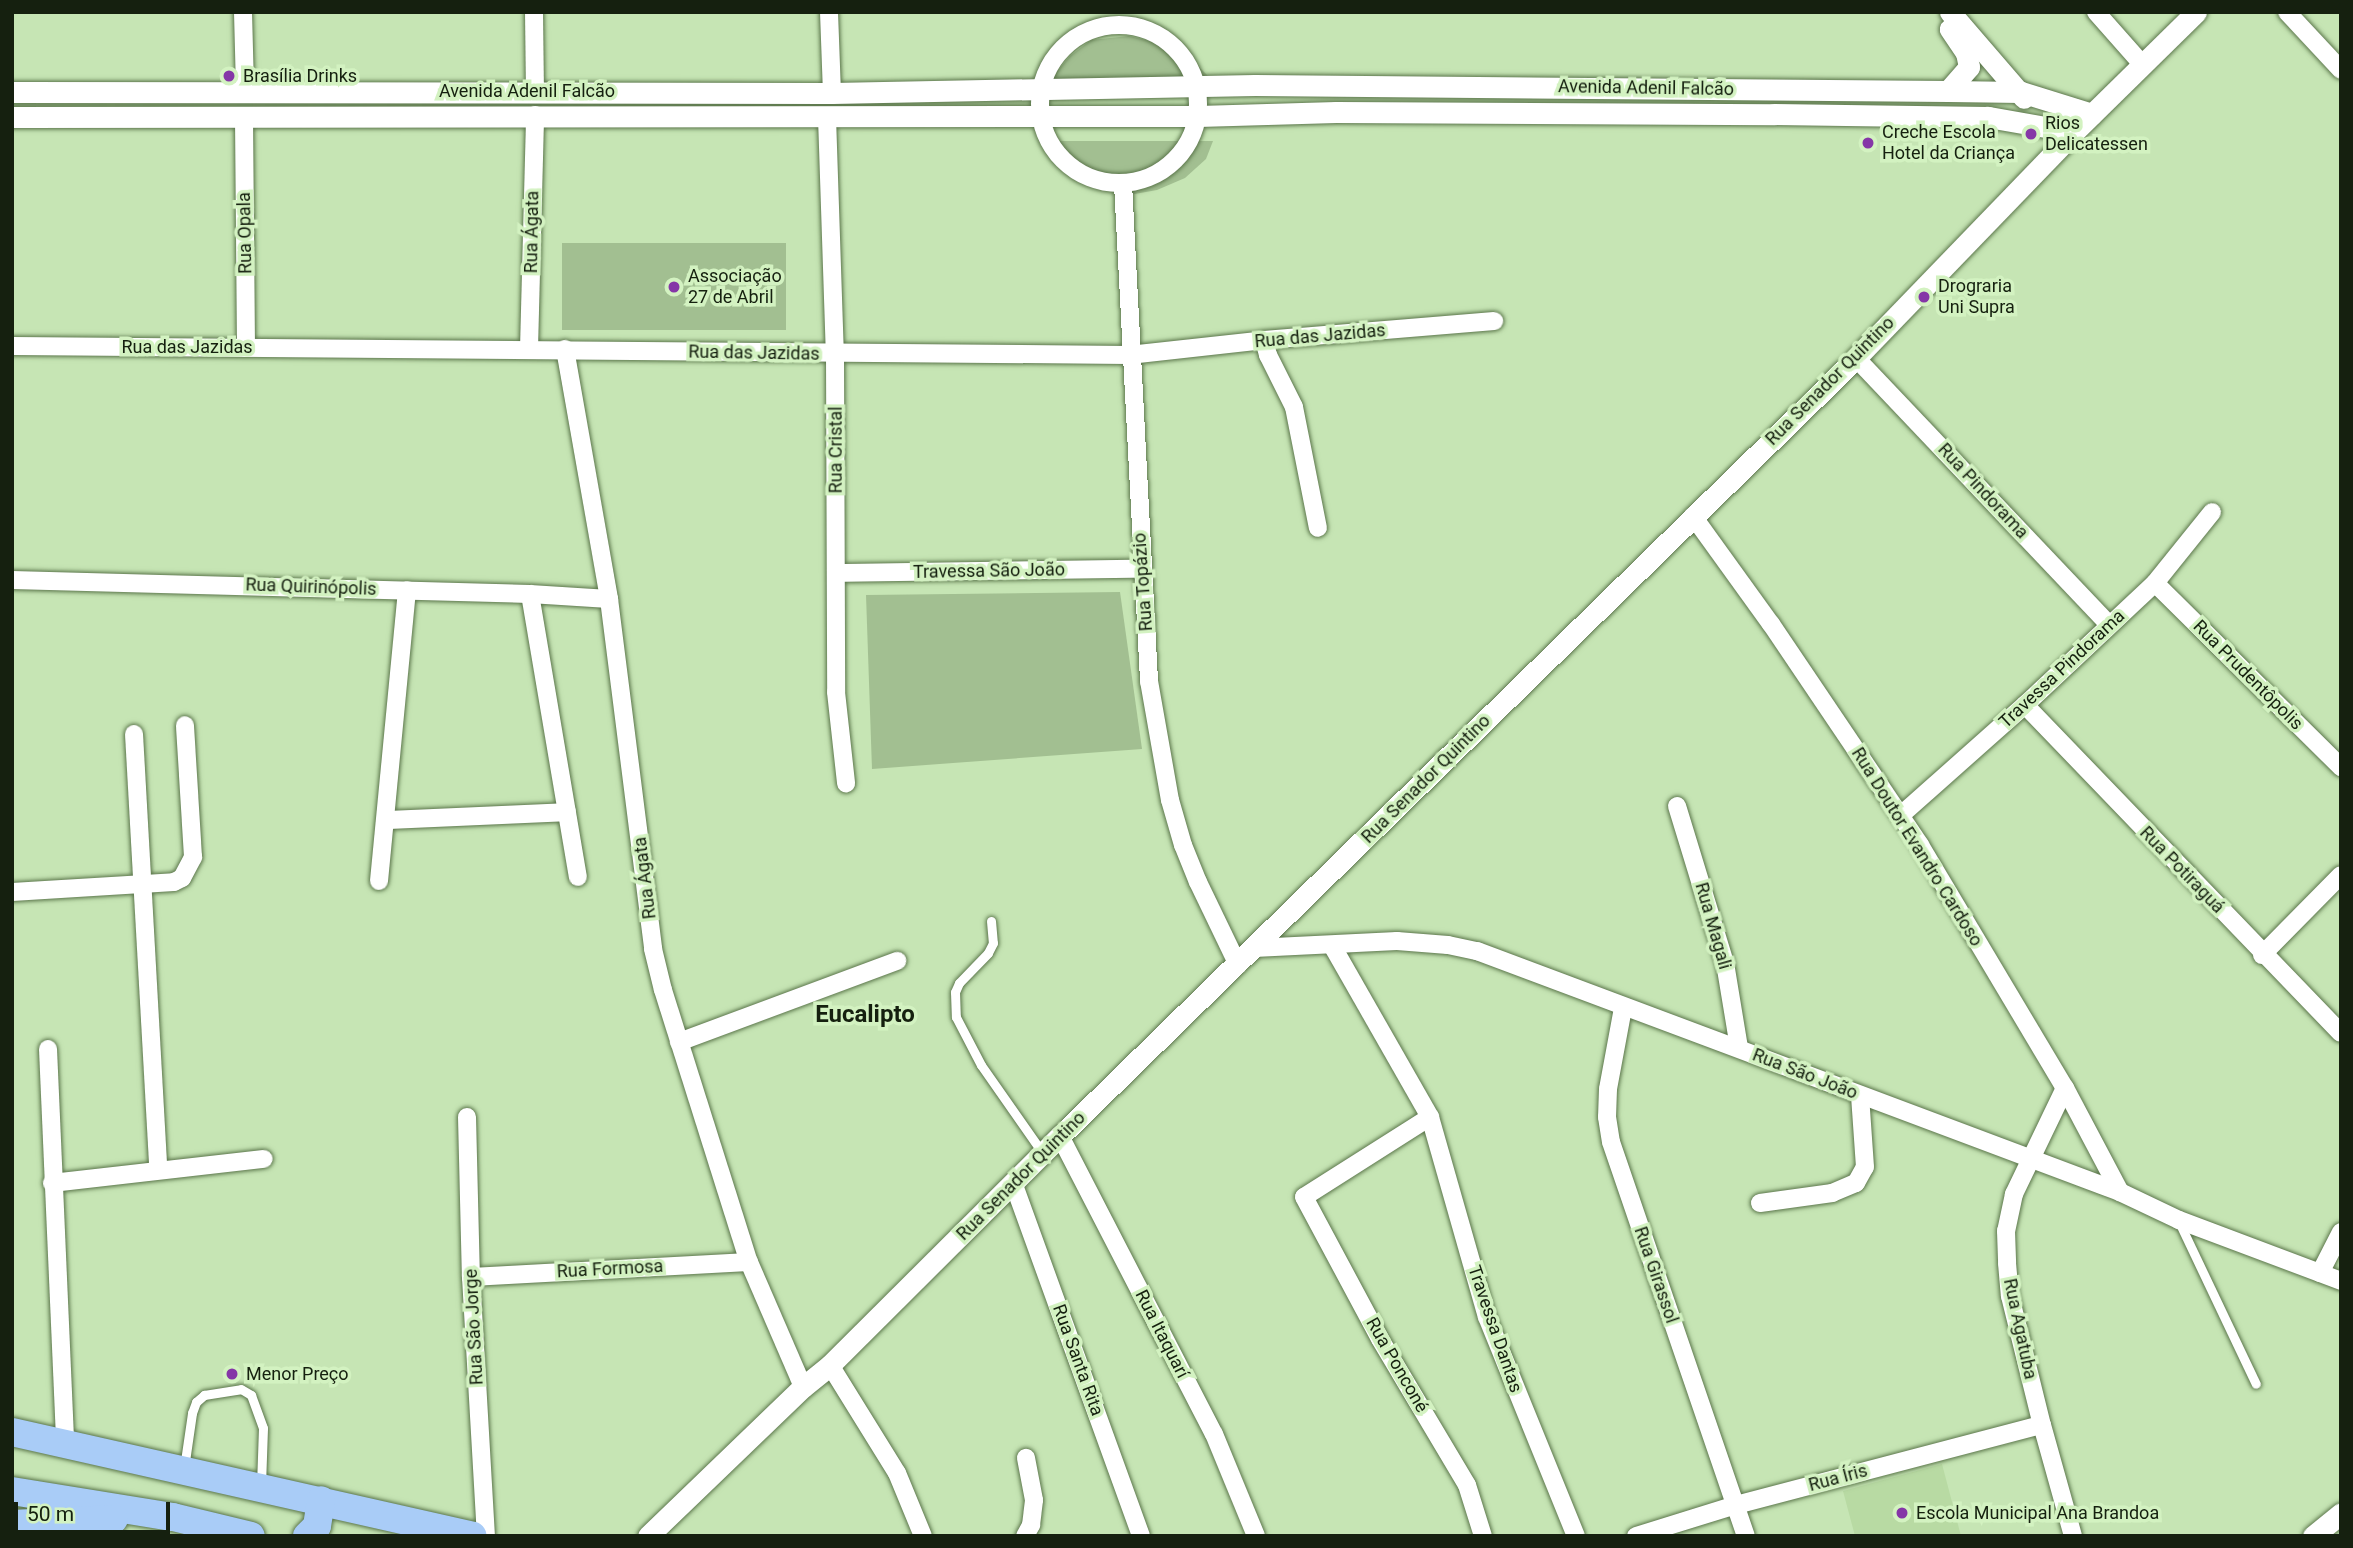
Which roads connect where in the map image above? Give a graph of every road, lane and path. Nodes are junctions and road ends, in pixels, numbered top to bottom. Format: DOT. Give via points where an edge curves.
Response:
graph roads {
  1 [pos="243,12"];
  2 [pos="534,12"];
  3 [pos="829,12"];
  4 [pos="1940,12"];
  5 [pos="1950,12"];
  6 [pos="2096,12"];
  7 [pos="2196,12"];
  8 [pos="2287,12"];
  9 [pos="1125,18"];
  10 [pos="2142,64"];
  11 [pos="2341,70"];
  12 [pos="1197,86"];
  13 [pos="1388,86"];
  14 [pos="1776,89"];
  15 [pos="1041,90"];
  16 [pos="441,91"];
  17 [pos="535,91"];
  18 [pos="1948,91"];
  19 [pos="12,92"];
  20 [pos="245,92"];
  21 [pos="2021,92"];
  22 [pos="832,93"];
  23 [pos="1389,113"];
  24 [pos="1774,114"];
  25 [pos="2092,114"];
  26 [pos="440,115"];
  27 [pos="535,115"];
  28 [pos="1040,116"];
  29 [pos="1198,116"];
  30 [pos="12,117"];
  31 [pos="827,117"];
  32 [pos="244,118"];
  33 [pos="2035,123"];
  34 [pos="2074,132"];
  35 [pos="1123,184"];
  36 [pos="1494,321"];
  37 [pos="1264,340"];
  38 [pos="12,346"];
  39 [pos="246,348"];
  40 [pos="529,349"];
  41 [pos="565,349"];
  42 [pos="835,355"];
  43 [pos="1129,355"];
  44 [pos="1856,358"];
  45 [pos="2211,512"];
  46 [pos="1693,516"];
  47 [pos="1318,528"];
  48 [pos="1141,569"];
  49 [pos="836,573"];
  50 [pos="12,580"];
  51 [pos="2155,583"];
  52 [pos="407,590"];
  53 [pos="530,594"];
  54 [pos="609,599"];
  55 [pos="2109,625"];
  56 [pos="2025,705"];
  57 [pos="185,725"];
  58 [pos="134,734"];
  59 [pos="2341,767"];
  60 [pos="846,783"];
  61 [pos="1677,806"];
  62 [pos="567,812"];
  63 [pos="1901,815"];
  64 [pos="386,820"];
  65 [pos="2341,875"];
  66 [pos="578,877"];
  67 [pos="379,881"];
  68 [pos="141,885"];
  69 [pos="12,892"];
  70 [pos="991,921"];
  71 [pos="1333,947"];
  72 [pos="1254,948"];
  73 [pos="2262,955"];
  74 [pos="897,961"];
  75 [pos="1238,965"];
  76 [pos="1623,1008"];
  77 [pos="2341,1033"];
  78 [pos="679,1042"];
  79 [pos="1740,1048"];
  80 [pos="48,1049"];
  81 [pos="2065,1088"];
  82 [pos="1860,1095"];
  83 [pos="467,1117"];
  84 [pos="1430,1117"];
  85 [pos="1060,1136"];
  86 [pos="1043,1153"];
  87 [pos="2030,1157"];
  88 [pos="264,1159"];
  89 [pos="158,1170"];
  90 [pos="52,1183"];
  91 [pos="1014,1185"];
  92 [pos="2120,1192"];
  93 [pos="1760,1203"];
  94 [pos="2179,1220"];
  95 [pos="2341,1231"];
  96 [pos="749,1262"];
  97 [pos="2320,1273"];
  98 [pos="471,1277"];
  99 [pos="2341,1281"];
  100 [pos="830,1365"];
  101 [pos="2256,1384"];
  102 [pos="803,1387"];
  103 [pos="2042,1425"];
  104 [pos="12,1432"];
  105 [pos="65,1442"];
  106 [pos="1026,1458"];
  107 [pos="184,1469"];
  108 [pos="261,1487"];
  109 [pos="12,1491"];
  110 [pos="321,1500"];
  111 [pos="1736,1505"];
  112 [pos="2341,1513"];
  113 [pos="173,1517"];
  114 [pos="12,1524"];
  115 [pos="109,1527"];
  116 [pos="251,1536"];
  117 [pos="307,1536"];
  118 [pos="471,1536"];
  119 [pos="485,1536"];
  120 [pos="648,1536"];
  121 [pos="923,1536"];
  122 [pos="1025,1536"];
  123 [pos="1142,1536"];
  124 [pos="1256,1536"];
  125 [pos="1483,1536"];
  126 [pos="1576,1536"];
  127 [pos="1636,1536"];
  128 [pos="1746,1536"];
  129 [pos="2073,1536"];
  130 [pos="2313,1536"];
  1 -- 20 [label="street"];
  2 -- 17 [label="street"];
  3 -- 22 [label="street"];
  4 -- 18 [label="street" via="1969,62 1965,75"];
  5 -- 21 [label="street"];
  6 -- 10 [label="street"];
  7 -- 10 [label="street, Rua Senador Quintino"];
  8 -- 11 [label="street"];
  9 -- 12 [label="street" via="1171,43 1192,70"];
  9 -- 15 [label="street" via="1071,41 1048,67"];
  10 -- 25 [label="street, Rua Senador Quintino"];
  12 -- 13 [label="street, Avenida Adenil Falcão"];
  12 -- 15 [label="street, Avenida Adenil Falcão"];
  12 -- 29 [label="street"];
  13 -- 14 [label="street, Avenida Adenil Falcão"];
  13 -- 23 [label="street"];
  14 -- 18 [label="street, Avenida Adenil Falcão"];
  14 -- 24 [label="street"];
  15 -- 22 [label="street, Avenida Adenil Falcão"];
  15 -- 28 [label="street"];
  16 -- 17 [label="street, Avenida Adenil Falcão"];
  16 -- 20 [label="street, Avenida Adenil Falcão"];
  16 -- 26 [label="street"];
  17 -- 22 [label="street, Avenida Adenil Falcão"];
  18 -- 21 [label="street, Avenida Adenil Falcão"];
  19 -- 20 [label="street, Avenida Adenil Falcão"];
  21 -- 25 [label="street, Avenida Adenil Falcão"];
  21 -- 33 [label="street"];
  23 -- 24 [label="street, Avenida Adenil Falcão"];
  23 -- 29 [label="street, Avenida Adenil Falcão"];
  24 -- 33 [label="street, Avenida Adenil Falcão" via="1988,117"];
  25 -- 34 [label="street, Rua Senador Quintino"];
  26 -- 27 [label="street, Avenida Adenil Falcão"];
  26 -- 32 [label="street, Avenida Adenil Falcão"];
  27 -- 31 [label="street, Avenida Adenil Falcão"];
  27 -- 40 [label="street, Rua Ágata"];
  28 -- 29 [label="street, Avenida Adenil Falcão"];
  28 -- 31 [label="street, Avenida Adenil Falcão"];
  28 -- 35 [label="street" via="1050,143 1069,166 1094,180"];
  29 -- 35 [label="street" via="1189,142 1172,164 1149,178"];
  30 -- 32 [label="street, Avenida Adenil Falcão"];
  31 -- 42 [label="street, Rua Cristal"];
  32 -- 39 [label="street, Rua Opala"];
  33 -- 34 [label="street, Avenida Adenil Falcão"];
  34 -- 44 [label="street, Rua Senador Quintino"];
  35 -- 43 [label="street, Rua Topázio"];
  36 -- 37 [label="street, Rua das Jazidas"];
  37 -- 43 [label="street, Rua das Jazidas"];
  37 -- 47 [label="street" via="1294,407"];
  38 -- 39 [label="street, Rua das Jazidas"];
  39 -- 40 [label="street, Rua das Jazidas"];
  40 -- 41 [label="street, Rua das Jazidas"];
  41 -- 42 [label="street, Rua das Jazidas"];
  41 -- 54 [label="street, Rua Ágata"];
  42 -- 43 [label="street, Rua das Jazidas"];
  42 -- 49 [label="street, Rua Cristal"];
  43 -- 48 [label="street, Rua Topázio"];
  44 -- 46 [label="street, Rua Senador Quintino"];
  44 -- 55 [label="street, Rua Pindorama"];
  45 -- 51 [label="street, Travessa Pindorama"];
  46 -- 63 [label="street, Rua Doutor Evandro Cardoso"];
  46 -- 72 [label="street, Rua Senador Quintino"];
  48 -- 49 [label="street, Travessa São João"];
  48 -- 75 [label="street, Rua Topázio" via="1149,681 1170,800 1198,882"];
  49 -- 60 [label="street, Rua Cristal" via="836,691"];
  50 -- 52 [label="street, Rua Quirinópolis"];
  51 -- 55 [label="street, Travessa Pindorama"];
  51 -- 59 [label="street, Rua Prudentôpolis"];
  52 -- 53 [label="street, Rua Quirinópolis"];
  52 -- 64 [label="street"];
  53 -- 54 [label="street, Rua Quirinópolis"];
  53 -- 62 [label="street"];
  54 -- 78 [label="street, Rua Ágata" via="653,949"];
  55 -- 56 [label="street, Travessa Pindorama"];
  56 -- 63 [label="street, Travessa Pindorama"];
  56 -- 73 [label="street, Rua Potiraguá"];
  57 -- 68 [label="street" via="191,866 174,882"];
  58 -- 68 [label="street"];
  61 -- 79 [label="street, Rua Magali" via="1725,963"];
  62 -- 64 [label="street"];
  62 -- 66 [label="street"];
  63 -- 81 [label="street, Rua Doutor Evandro Cardoso"];
  64 -- 67 [label="street"];
  65 -- 73 [label="street"];
  68 -- 69 [label="street"];
  68 -- 89 [label="street"];
  70 -- 86 [label="lane" via="993,943 988,953 955,992 956,1017 981,1065"];
  71 -- 72 [label="street, Rua São João"];
  71 -- 76 [label="street, Rua São João" via="1397,941 1477,951"];
  71 -- 84 [label="street, Travessa Dantas"];
  72 -- 75 [label="street, Rua Senador Quintino"];
  73 -- 77 [label="street, Rua Potiraguá"];
  74 -- 78 [label="street"];
  75 -- 85 [label="street, Rua Senador Quintino"];
  76 -- 79 [label="street, Rua São João"];
  76 -- 111 [label="street, Rua Girassol" via="1608,1089 1611,1142"];
  78 -- 96 [label="street, Rua Ágata"];
  79 -- 82 [label="street, Rua São João"];
  80 -- 90 [label="street"];
  81 -- 87 [label="street, Rua Agatuba"];
  81 -- 92 [label="street, Rua Doutor Evandro Cardoso"];
  82 -- 87 [label="street, Rua São João"];
  82 -- 93 [label="street" via="1865,1167 1856,1183 1832,1193"];
  83 -- 98 [label="street, Rua São Jorge"];
  84 -- 125 [label="street, Rua Ponconé" via="1304,1197 1380,1339 1467,1485"];
  84 -- 126 [label="street, Travessa Dantas" via="1487,1317"];
  85 -- 86 [label="street, Rua Senador Quintino"];
  85 -- 124 [label="street, Rua Itaquarí" via="1214,1434"];
  86 -- 91 [label="street, Rua Senador Quintino"];
  87 -- 92 [label="street, Rua São João"];
  87 -- 103 [label="street, Rua Agatuba" via="2006,1231 2007,1263 2010,1296"];
  88 -- 89 [label="street"];
  89 -- 90 [label="street"];
  90 -- 105 [label="street"];
  91 -- 100 [label="street, Rua Senador Quintino"];
  91 -- 123 [label="street, Rua Santa Rita"];
  92 -- 94 [label="street, Rua São João"];
  94 -- 97 [label="street, Rua São João"];
  94 -- 101 [label="lane"];
  95 -- 97 [label="street"];
  96 -- 98 [label="street, Rua Formosa"];
  96 -- 102 [label="street, Rua Ágata"];
  97 -- 99 [label="street, Rua São João"];
  98 -- 119 [label="street, Rua São Jorge"];
  100 -- 102 [label="street, Rua Senador Quintino"];
  100 -- 121 [label="street" via="897,1473"];
  102 -- 120 [label="street, Rua Senador Quintino"];
  103 -- 111 [label="street, Rua Íris"];
  103 -- 129 [label="street, Rua Agatuba"];
  104 -- 105 [label="main road"];
  105 -- 107 [label="main road"];
  106 -- 122 [label="street" via="1034,1500"];
  107 -- 108 [label="main road"];
  107 -- 108 [label="lane" via="196,1402 204,1395 241,1389 251,1395 262,1428"];
  108 -- 110 [label="main road"];
  109 -- 113 [label="main road"];
  110 -- 117 [label="main road" via="317,1526"];
  110 -- 118 [label="main road"];
  111 -- 127 [label="street, Rua Íris"];
  111 -- 128 [label="street, Rua Girassol"];
  112 -- 130 [label="street"];
  113 -- 115 [label="main road"];
  113 -- 116 [label="main road"];
  114 -- 115 [label="main road"];
}
